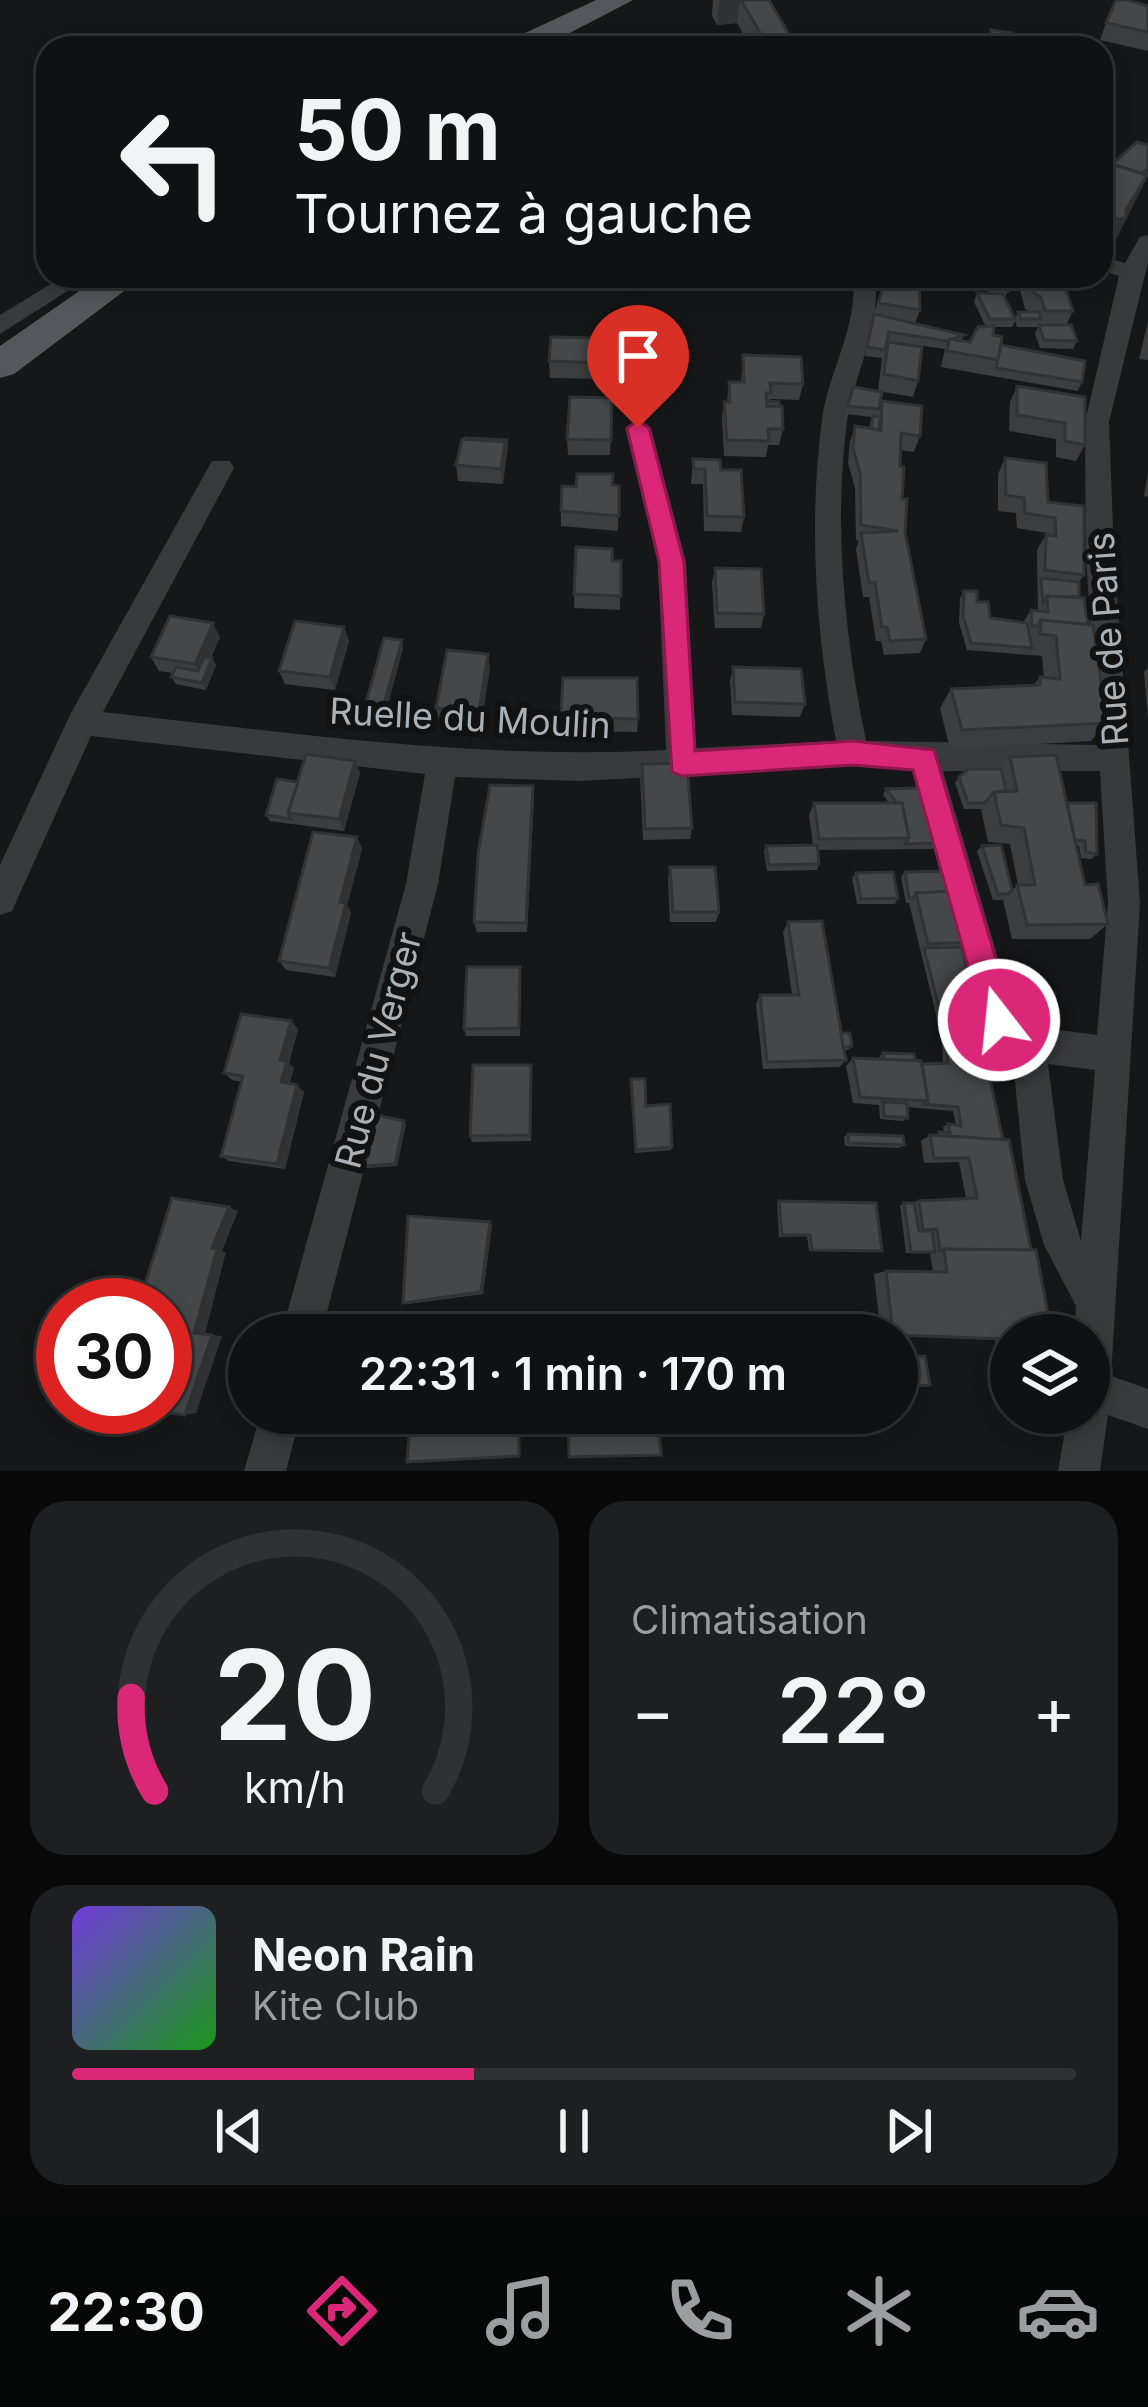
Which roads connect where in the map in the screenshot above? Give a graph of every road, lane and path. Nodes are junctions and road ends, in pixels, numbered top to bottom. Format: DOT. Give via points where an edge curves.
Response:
graph roads {
  1 [pos="583,0"];
  2 [pos="620,0"];
  3 [pos="506,36"];
  4 [pos="543,36"];
  5 [pos="1148,242"];
  6 [pos="1113,267"];
  7 [pos="1131,272"];
  8 [pos="65,288"];
  9 [pos="69,288"];
  10 [pos="109,288"];
  11 [pos="867,288"];
  12 [pos="0,326"];
  13 [pos="0,338"];
  14 [pos="0,365"];
  15 [pos="638,428"];
  16 [pos="221,468"];
  17 [pos="82,722"];
  18 [pos="853,753"];
  19 [pos="924,758"];
  20 [pos="1115,758"];
  21 [pos="442,763"];
  22 [pos="682,764"];
  23 [pos="0,900"];
  24 [pos="1030,1044"];
  25 [pos="1114,1055"];
  26 [pos="1098,1304"];
  27 [pos="308,1314"];
  28 [pos="1097,1314"];
  29 [pos="1110,1404"];
  30 [pos="1148,1408"];
  31 [pos="275,1434"];
  32 [pos="1084,1434"];
  33 [pos="265,1471"];
  34 [pos="1079,1471"];
  1 -- 3 [label="main road"];
  2 -- 4 [label="main road"];
  5 -- 7 [label="street, Rue de Paris"];
  6 -- 7 [label="street"];
  7 -- 20 [label="street, Rue de Paris" via="1097,422"];
  8 -- 12 [label="street"];
  9 -- 13 [label="main road"];
  10 -- 14 [label="main road"];
  11 -- 18 [label="street" via="836,410 827,569"];
  15 -- 22 [label="street" via="672,562"];
  16 -- 17 [label="street"];
  17 -- 21 [label="street, Ruelle du Moulin"];
  17 -- 23 [label="street"];
  18 -- 19 [label="street, Ruelle du Moulin"];
  18 -- 22 [label="street, Ruelle du Moulin"];
  19 -- 20 [label="street, Ruelle du Moulin"];
  19 -- 24 [label="street" via="999,1020"];
  20 -- 25 [label="street, Rue de Paris" via="1124,903"];
  21 -- 22 [label="street, Ruelle du Moulin"];
  21 -- 27 [label="street, Rue du Verger" via="422,884"];
  24 -- 25 [label="street"];
  24 -- 26 [label="street" via="1042,1192 1076,1277"];
  25 -- 26 [label="street, Rue de Paris"];
  26 -- 28 [label="street, Rue de Paris"];
  29 -- 30 [label="street"];
  31 -- 33 [label="street"];
  32 -- 34 [label="street, Rue de Paris"];
}
